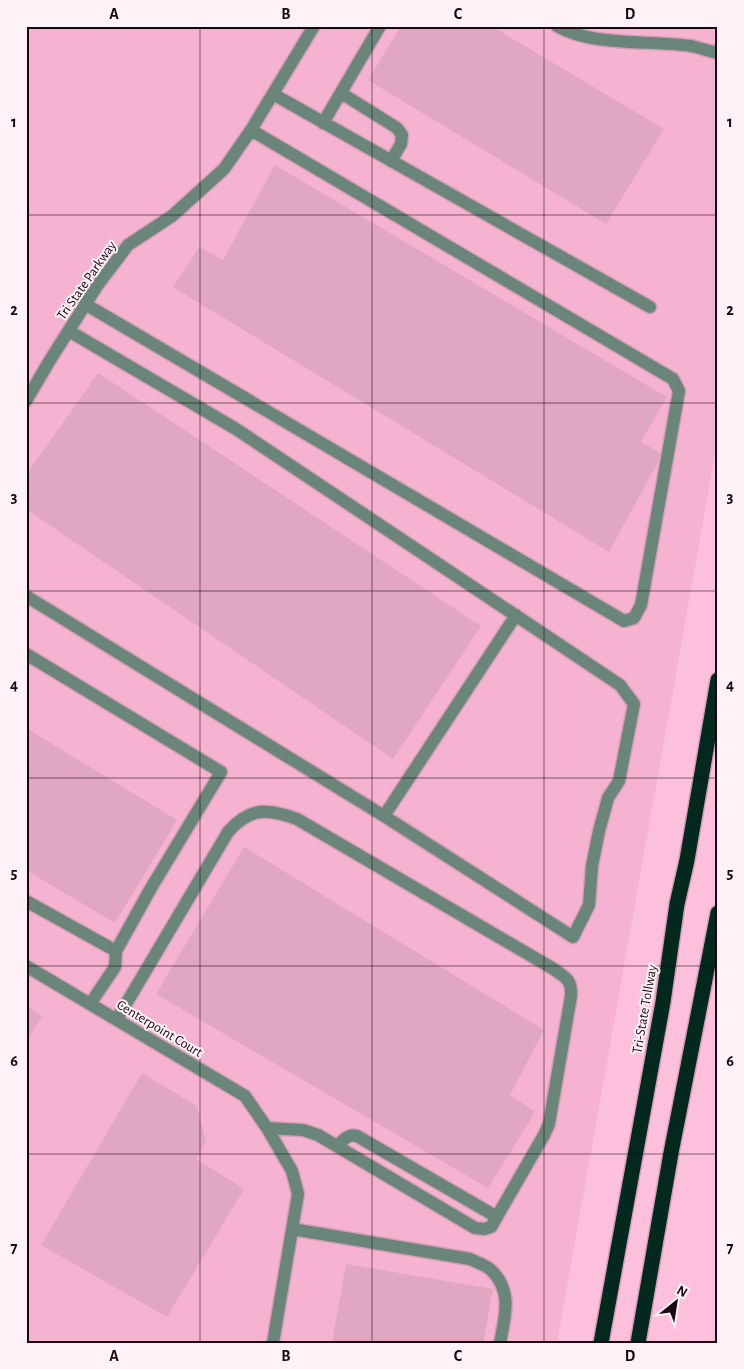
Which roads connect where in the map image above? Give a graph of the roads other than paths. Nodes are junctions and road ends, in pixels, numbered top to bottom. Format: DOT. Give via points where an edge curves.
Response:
graph roads {
  1 [pos="314,26"];
  2 [pos="380,26"];
  3 [pos="557,26"];
  4 [pos="570,30"];
  5 [pos="718,53"];
  6 [pos="341,93"];
  7 [pos="274,94"];
  8 [pos="323,123"];
  9 [pos="251,130"];
  10 [pos="391,161"];
  11 [pos="85,304"];
  12 [pos="650,307"];
  13 [pos="68,331"];
  14 [pos="26,401"];
  15 [pos="26,596"];
  16 [pos="516,615"];
  17 [pos="26,654"];
  18 [pos="718,680"];
  19 [pos="384,816"];
  20 [pos="26,901"];
  21 [pos="718,913"];
  22 [pos="116,951"];
  23 [pos="26,966"];
  24 [pos="90,1004"];
  25 [pos="117,1019"];
  26 [pos="267,1128"];
  27 [pos="337,1146"];
  28 [pos="436,1181"];
  29 [pos="426,1198"];
  30 [pos="497,1217"];
  31 [pos="292,1229"];
  32 [pos="273,1343"];
  33 [pos="500,1343"];
  34 [pos="601,1343"];
  35 [pos="638,1343"];
  1 -- 7 [label="street, Tri State Parkway"];
  2 -- 6 [label="street"];
  3 -- 4 [label="street"];
  4 -- 5 [label="street" via="600,39 692,46"];
  6 -- 8 [label="street"];
  6 -- 10 [label="street" via="397,128 402,135 401,144"];
  7 -- 8 [label="street"];
  7 -- 9 [label="street, Tri State Parkway"];
  8 -- 10 [label="street"];
  9 -- 11 [label="street, Tri State Parkway" via="224,169 172,216 128,245"];
  9 -- 11 [label="street" via="673,379 679,391 641,605 634,618 624,621"];
  10 -- 12 [label="street"];
  11 -- 13 [label="street, Tri State Parkway"];
  13 -- 14 [label="street, Tri State Parkway"];
  13 -- 16 [label="street" via="236,429"];
  15 -- 19 [label="street"];
  16 -- 19 [label="street"];
  16 -- 19 [label="street" via="620,685 634,704 620,781 608,798 592,866 589,905 573,937"];
  17 -- 22 [label="street" via="221,772"];
  18 -- 34 [label="highway, Tri-State Tollway"];
  20 -- 22 [label="street"];
  21 -- 35 [label="highway"];
  22 -- 24 [label="street" via="114,966"];
  23 -- 24 [label="street, Centerpoint Court"];
  24 -- 25 [label="street, Centerpoint Court"];
  25 -- 26 [label="street, Centerpoint Court" via="245,1096"];
  25 -- 30 [label="street" via="236,822 248,814 264,811 279,812 297,819 568,979 572,987 571,996 548,1124"];
  26 -- 27 [label="street" via="303,1130"];
  26 -- 31 [label="street, Centerpoint Court" via="292,1171 298,1194"];
  27 -- 28 [label="street" via="346,1137 357,1136"];
  27 -- 29 [label="street"];
  28 -- 29 [label="street"];
  28 -- 30 [label="street"];
  29 -- 30 [label="street" via="475,1228 491,1227"];
  31 -- 32 [label="street, Centerpoint Court"];
  31 -- 33 [label="street" via="470,1260 490,1269 502,1286 507,1307"];
}
